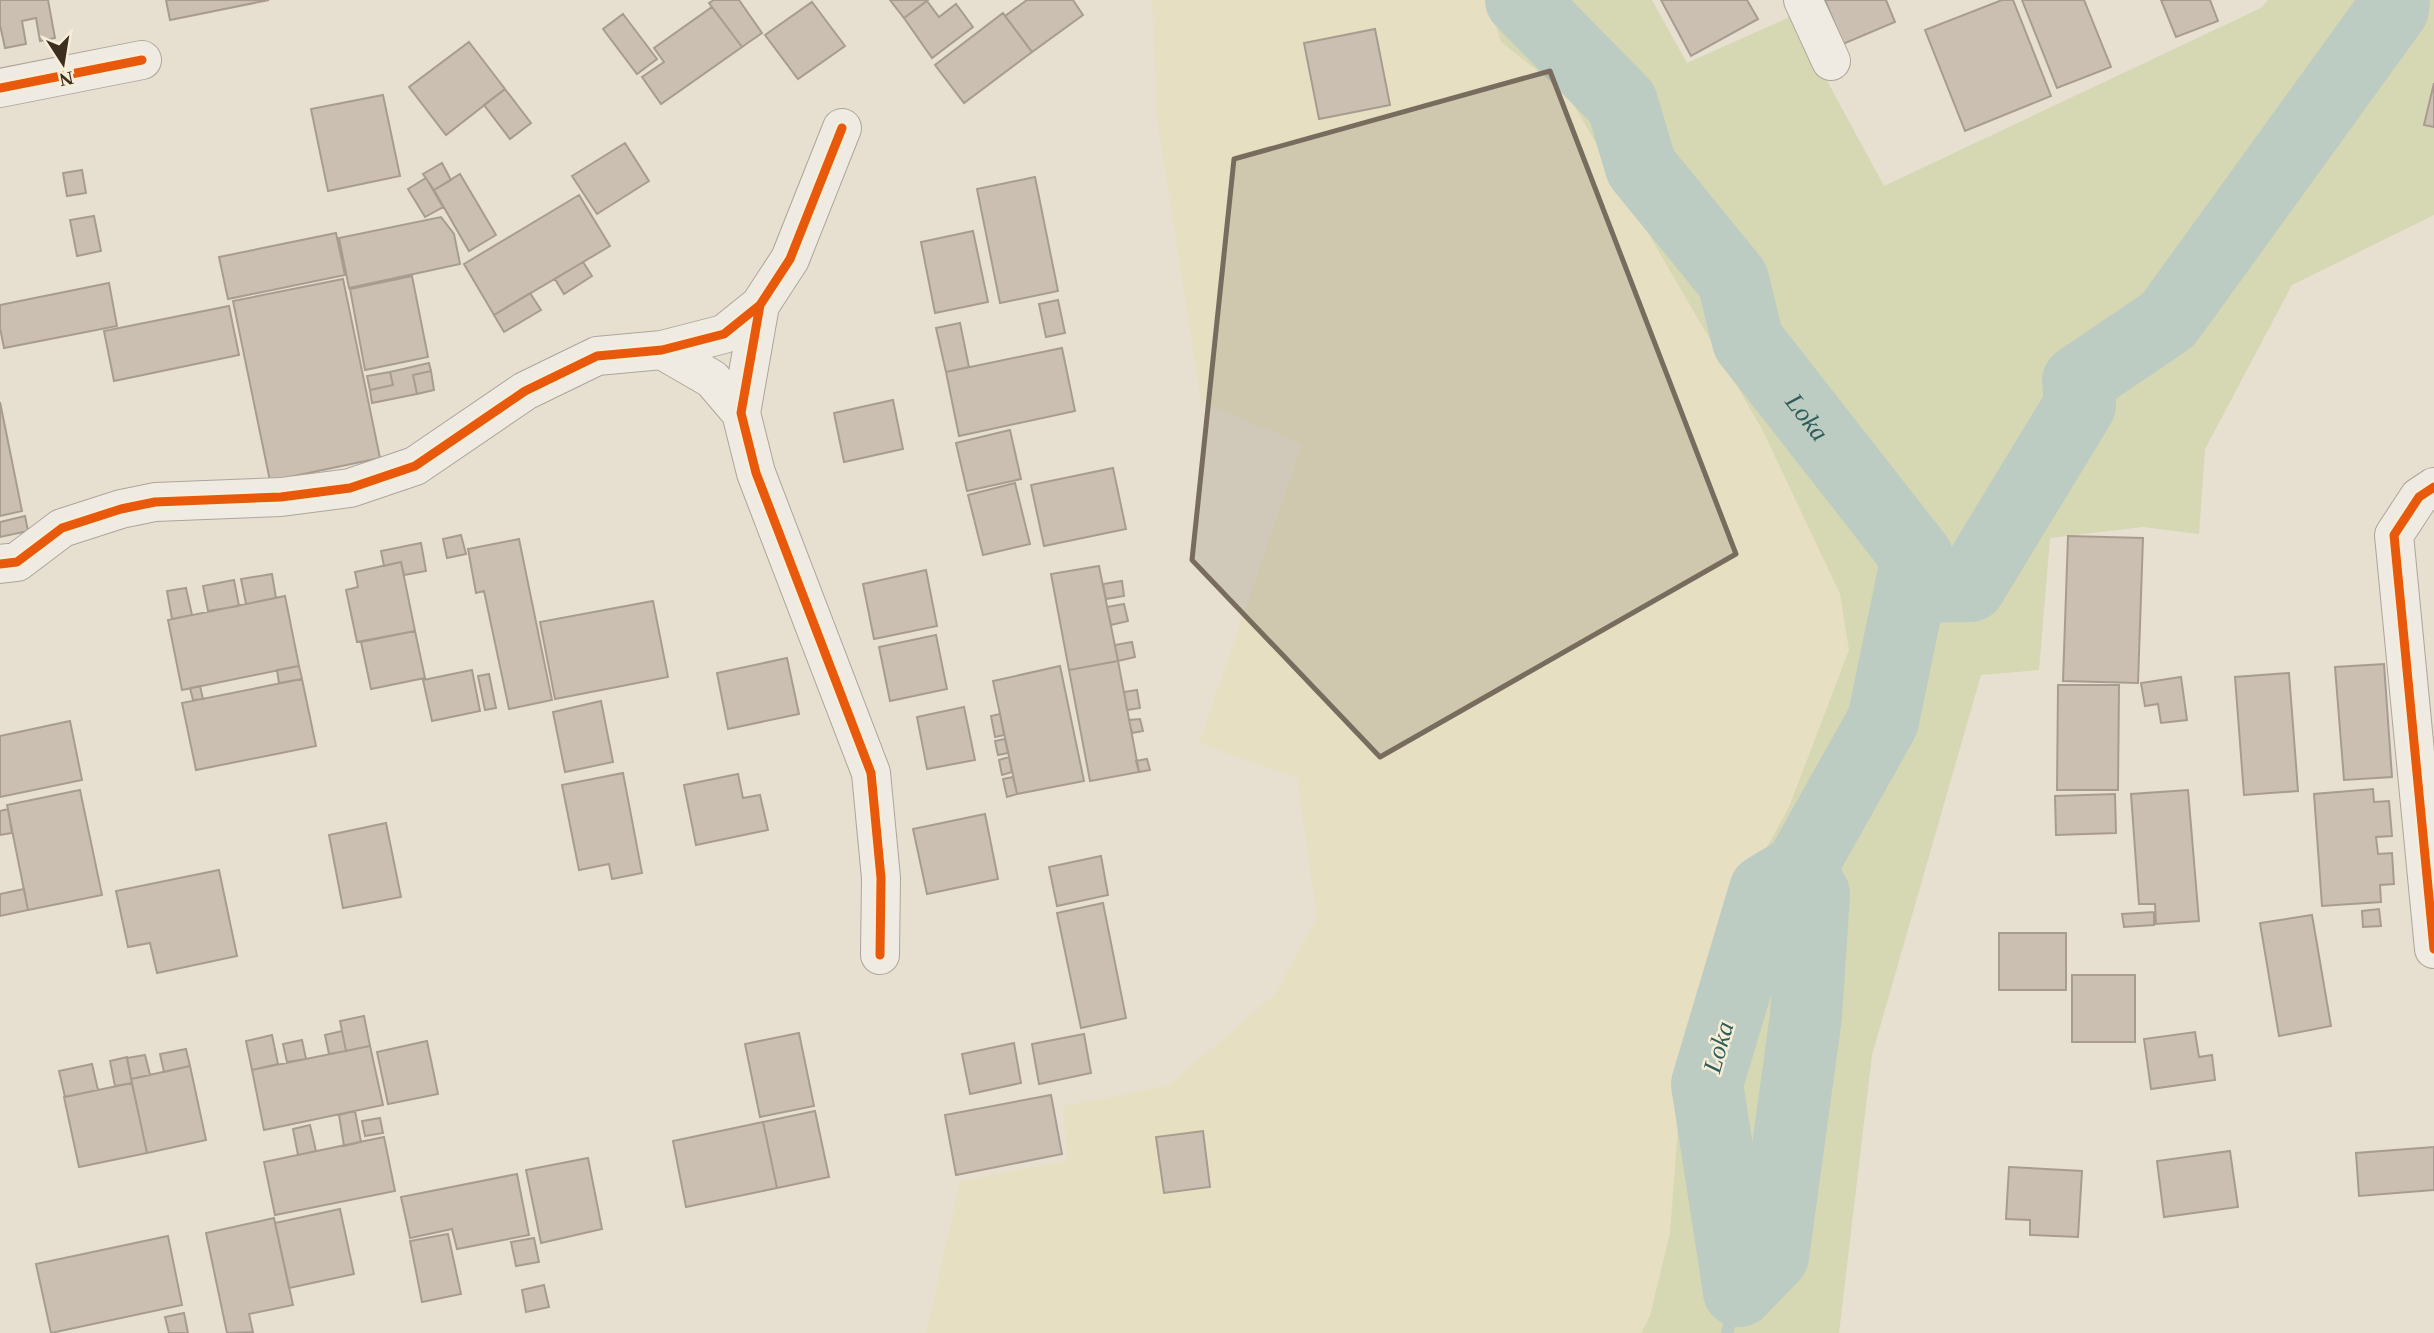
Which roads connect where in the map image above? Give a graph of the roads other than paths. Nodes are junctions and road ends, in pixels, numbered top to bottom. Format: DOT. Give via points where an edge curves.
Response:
graph roads {
  1 [pos="1802,0"];
  2 [pos="142,60"];
  3 [pos="1830,61"];
  4 [pos="0,88"];
  5 [pos="842,128"];
  6 [pos="760,304"];
  7 [pos="662,350"];
  8 [pos="741,413"];
  9 [pos="2434,487"];
  10 [pos="0,564"];
  11 [pos="2434,949"];
  12 [pos="880,955"];
  1 -- 3 [label="street"];
  2 -- 4 [label="street"];
  5 -- 6 [label="street" via="789,259"];
  6 -- 7 [label="street" via="724,334"];
  6 -- 8 [label="street"];
  7 -- 8 [label="street" via="712,379"];
  7 -- 10 [label="street" via="597,356 524,391 415,466 350,488 281,497 155,502 121,509 62,527 17,562"];
  8 -- 12 [label="street" via="756,473 871,773 881,878"];
  9 -- 11 [label="street" via="2419,496 2395,535"];
}
